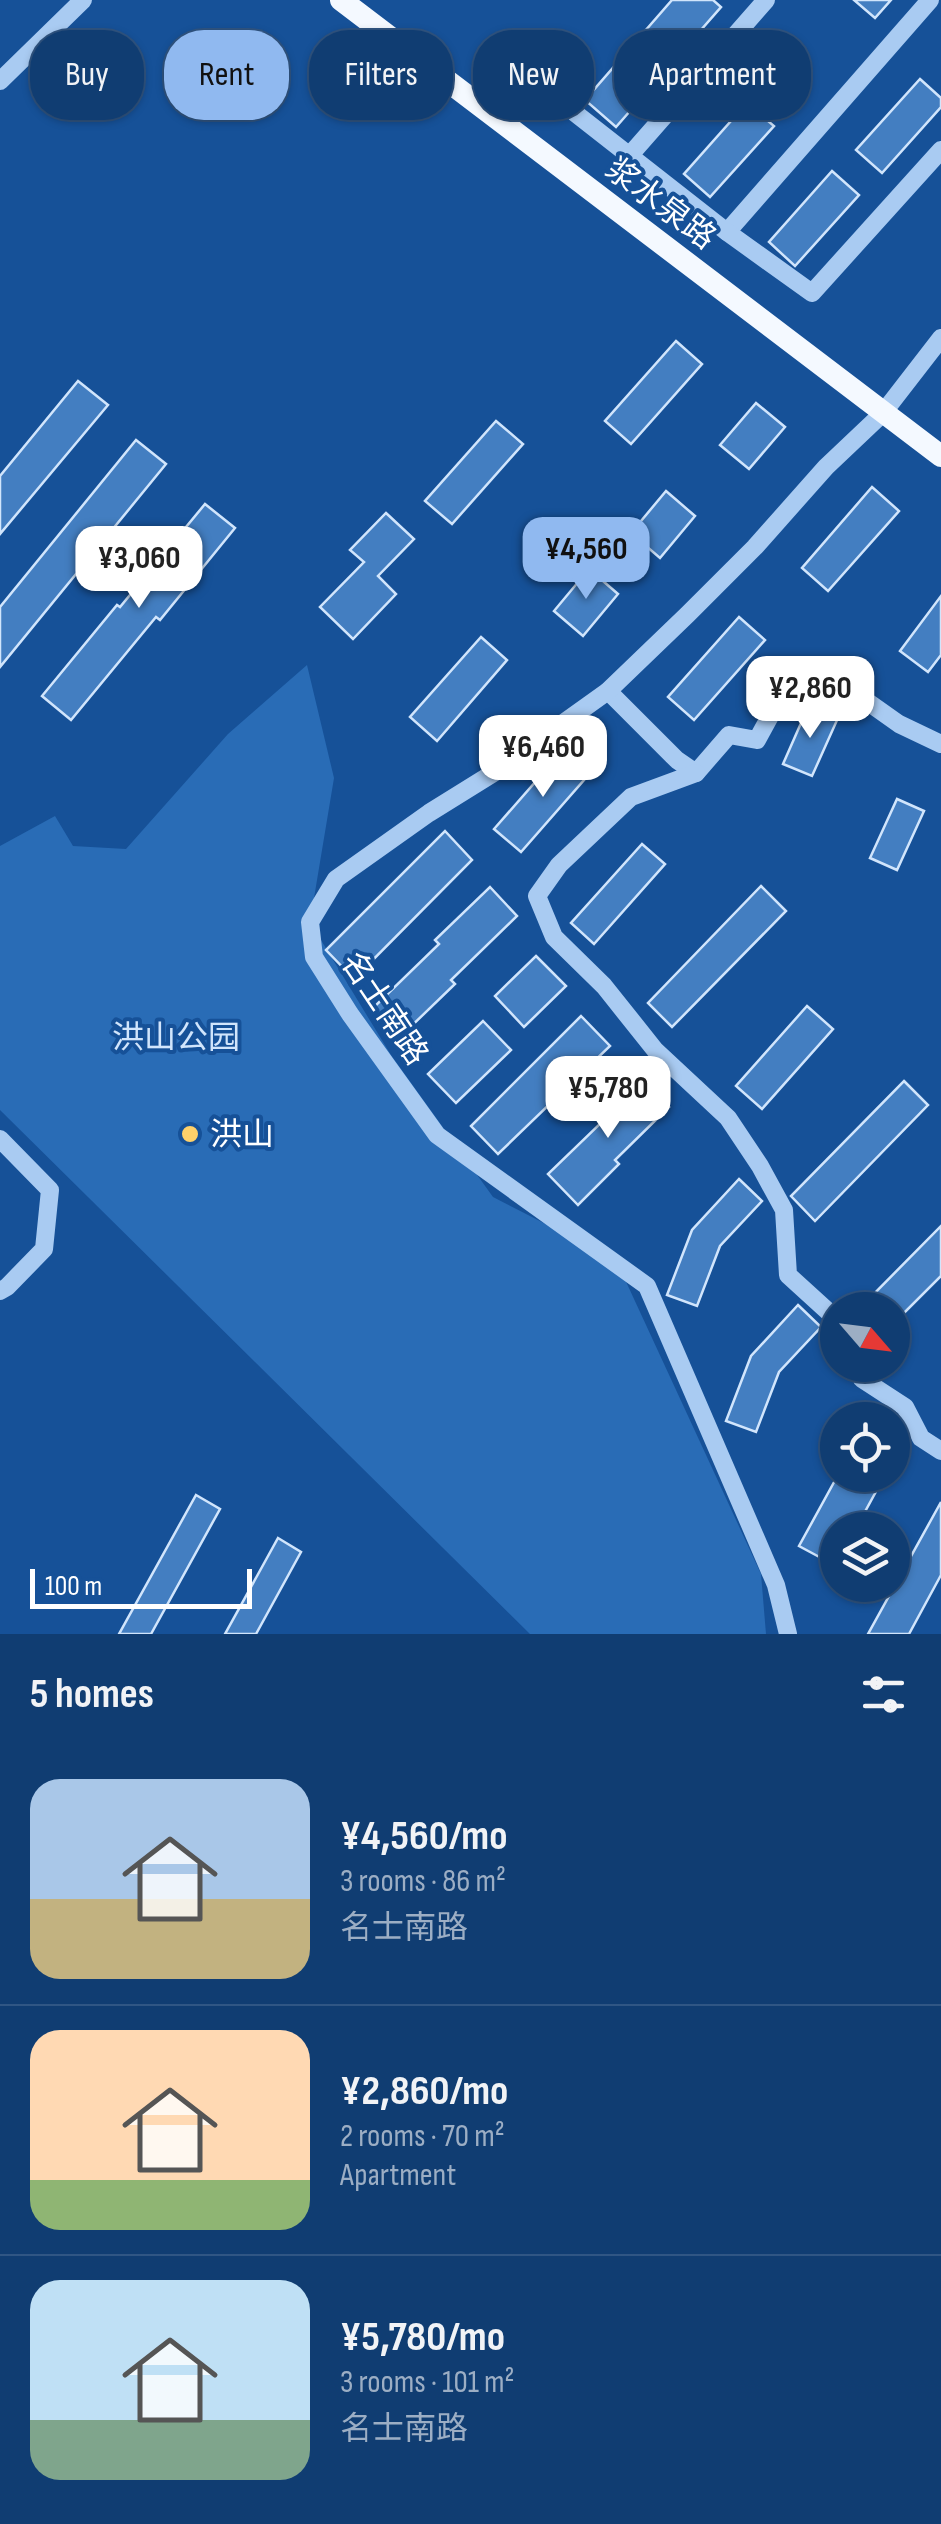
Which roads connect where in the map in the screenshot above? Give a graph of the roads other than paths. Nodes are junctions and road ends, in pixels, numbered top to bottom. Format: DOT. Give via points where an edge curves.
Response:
graph roads {
  1 [pos="83,0"];
  2 [pos="342,0"];
  3 [pos="766,0"];
  4 [pos="930,0"];
  5 [pos="0,81"];
  6 [pos="585,120"];
  7 [pos="941,150"];
  8 [pos="630,155"];
  9 [pos="727,232"];
  10 [pos="941,338"];
  11 [pos="883,413"];
  12 [pos="941,456"];
  13 [pos="608,690"];
  14 [pos="941,744"];
  15 [pos="696,772"];
  16 [pos="0,1139"];
  17 [pos="0,1291"];
  18 [pos="820,1306"];
  19 [pos="867,1382"];
  20 [pos="941,1451"];
  21 [pos="788,1634"];
  1 -- 5 [label="street"];
  2 -- 11 [label="main road, 浆水泉路"];
  3 -- 8 [label="street"];
  4 -- 9 [label="street"];
  6 -- 8 [label="street"];
  7 -- 9 [label="street" via="812,293"];
  8 -- 9 [label="street"];
  10 -- 11 [label="street, 名士南路"];
  11 -- 12 [label="main road, 浆水泉路"];
  11 -- 13 [label="street, 名士南路"];
  13 -- 15 [label="street"];
  13 -- 21 [label="street, 名士南路" via="336,879 310,922 314,958 437,1135 647,1286 776,1585"];
  14 -- 15 [label="street" via="819,675 792,676 756,740 729,735"];
  15 -- 18 [label="street" via="631,796 559,865 537,896 554,937 655,1050 728,1118 784,1210 788,1275"];
  16 -- 17 [label="street" via="50,1190 44,1249"];
  19 -- 20 [label="street" via="906,1407 921,1438"];
}
